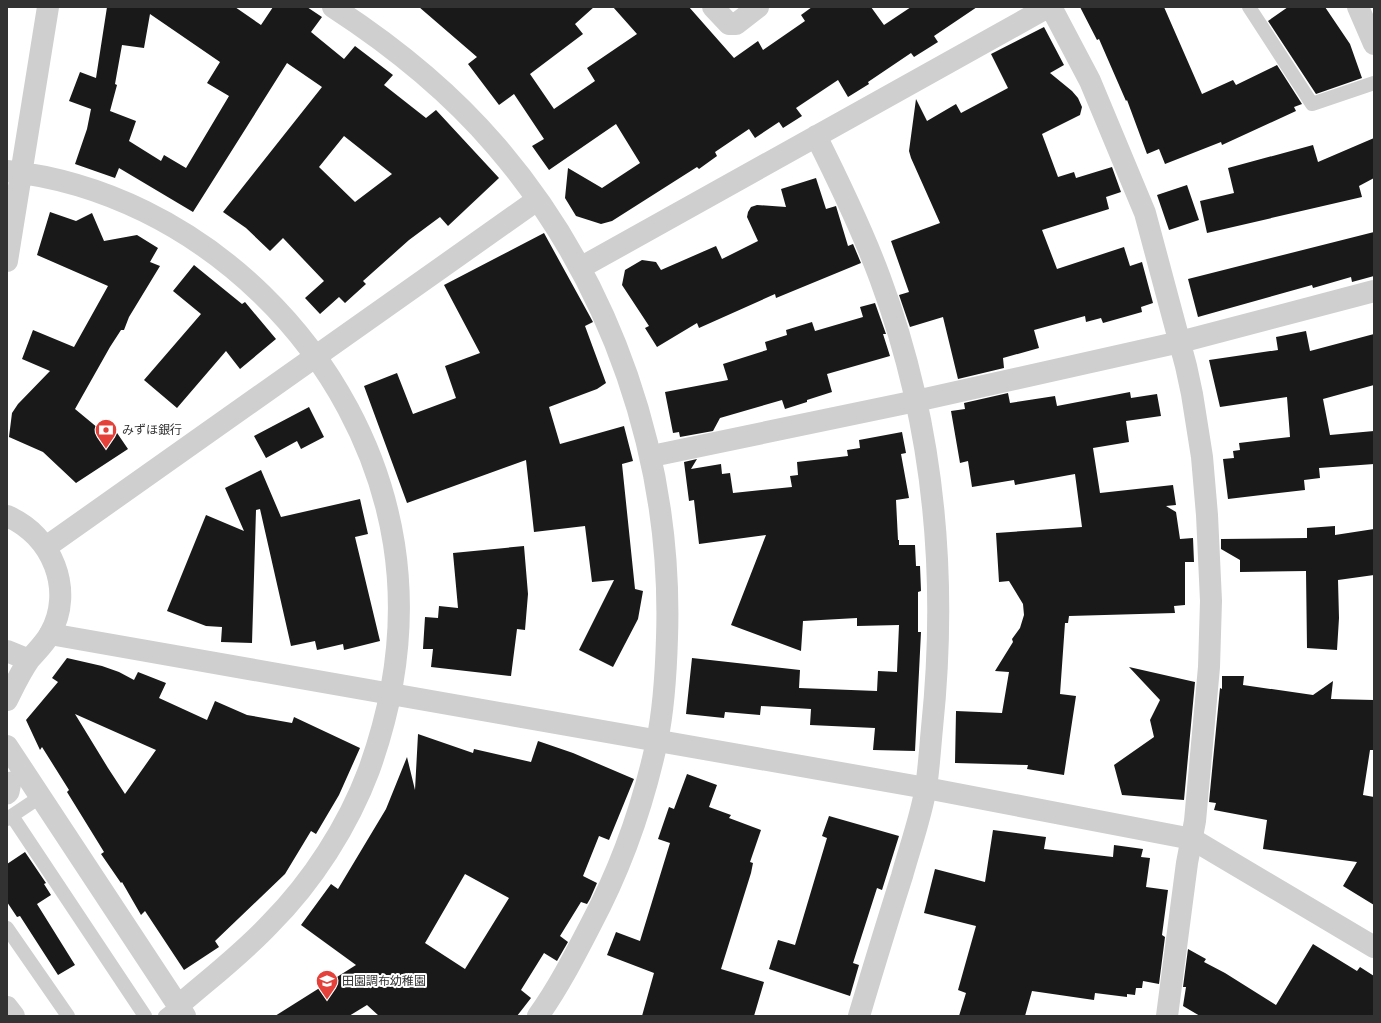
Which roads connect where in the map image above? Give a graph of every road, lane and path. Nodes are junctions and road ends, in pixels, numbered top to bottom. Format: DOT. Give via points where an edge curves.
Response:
graph roads {
  1 [pos="48,7"];
  2 [pos="333,7"];
  3 [pos="713,7"];
  4 [pos="758,7"];
  5 [pos="1049,7"];
  6 [pos="1249,7"];
  7 [pos="1358,7"];
  8 [pos="1374,44"];
  9 [pos="1374,83"];
  10 [pos="816,136"];
  11 [pos="14,172"];
  12 [pos="538,200"];
  13 [pos="7,261"];
  14 [pos="580,268"];
  15 [pos="1374,292"];
  16 [pos="1180,342"];
  17 [pos="316,356"];
  18 [pos="916,401"];
  19 [pos="652,456"];
  20 [pos="7,516"];
  21 [pos="46,547"];
  22 [pos="50,634"];
  23 [pos="7,651"];
  24 [pos="29,660"];
  25 [pos="391,693"];
  26 [pos="7,700"];
  27 [pos="657,740"];
  28 [pos="7,746"];
  29 [pos="926,788"];
  30 [pos="40,796"];
  31 [pos="9,817"];
  32 [pos="1192,839"];
  33 [pos="7,928"];
  34 [pos="1374,947"];
  35 [pos="7,1007"];
  36 [pos="176,1013"];
  37 [pos="14,1016"];
  38 [pos="68,1016"];
  39 [pos="145,1016"];
  40 [pos="538,1016"];
  41 [pos="859,1016"];
  42 [pos="1167,1016"];
  1 -- 11 [label="street"];
  2 -- 12 [label="street" via="420,69 496,145"];
  3 -- 4 [label="street" via="729,24 736,24"];
  5 -- 10 [label="street"];
  5 -- 16 [label="street" via="1090,81 1145,213"];
  6 -- 9 [label="lane" via="1312,104"];
  7 -- 8 [label="street"];
  10 -- 14 [label="street"];
  10 -- 18 [label="street" via="862,231 881,279"];
  11 -- 13 [label="street"];
  11 -- 17 [label="street" via="64,182 102,194 135,208 194,240 216,254 267,298"];
  12 -- 14 [label="street"];
  12 -- 17 [label="street"];
  14 -- 19 [label="street" via="619,353"];
  15 -- 16 [label="street"];
  16 -- 18 [label="street"];
  16 -- 32 [label="street" via="1192,394 1202,458 1211,601 1209,667"];
  17 -- 21 [label="street"];
  17 -- 25 [label="street" via="338,390 363,441 387,511 398,573 399,623"];
  18 -- 19 [label="street"];
  18 -- 29 [label="street" via="927,448 934,508 939,622 937,680"];
  19 -- 27 [label="street" via="664,536 668,619 664,701"];
  20 -- 21 [label="street" via="27,526"];
  21 -- 22 [label="street" via="54,564 60,593 58,612"];
  22 -- 24 [label="street"];
  22 -- 25 [label="street"];
  23 -- 24 [label="street"];
  24 -- 26 [label="street"];
  25 -- 27 [label="street"];
  25 -- 36 [label="street" via="368,771 326,852 299,893 270,925"];
  27 -- 29 [label="street"];
  27 -- 40 [label="street" via="620,866 576,954"];
  28 -- 30 [label="street"];
  29 -- 32 [label="street"];
  29 -- 41 [label="street"];
  30 -- 31 [label="lane"];
  30 -- 36 [label="street"];
  31 -- 39 [label="lane"];
  32 -- 34 [label="street"];
  32 -- 42 [label="street"];
  33 -- 38 [label="lane"];
  35 -- 37 [label="street"];
}
